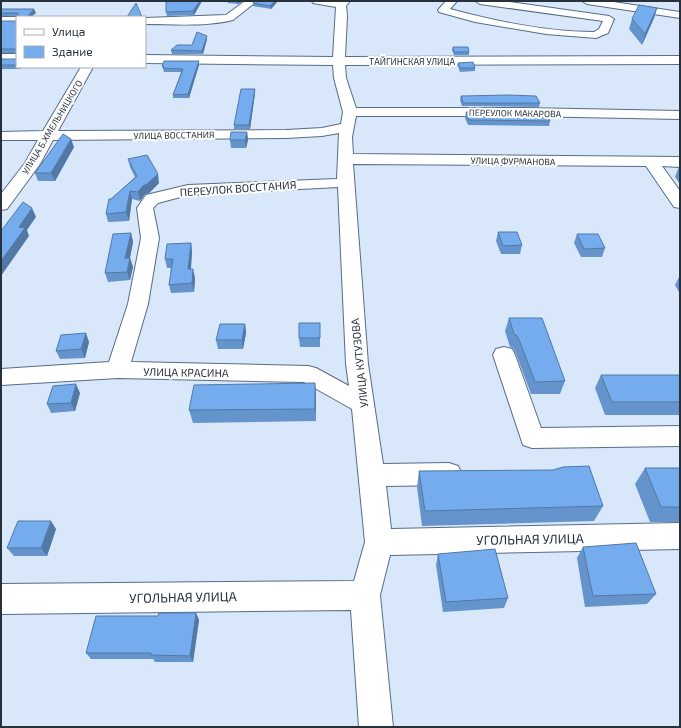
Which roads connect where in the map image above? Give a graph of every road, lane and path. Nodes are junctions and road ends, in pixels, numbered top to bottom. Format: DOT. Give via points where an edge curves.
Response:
graph roads {
  1 [pos="252,1"];
  2 [pos="317,1"];
  3 [pos="452,1"];
  4 [pos="480,1"];
  5 [pos="586,1"];
  6 [pos="343,3"];
  7 [pos="680,15"];
  8 [pos="1,20"];
  9 [pos="16,20"];
  10 [pos="146,21"];
  11 [pos="1,58"];
  12 [pos="16,58"];
  13 [pos="146,60"];
  14 [pos="680,60"];
  15 [pos="338,61"];
  16 [pos="86,68"];
  17 [pos="680,115"];
  18 [pos="347,134"];
  19 [pos="1,136"];
  20 [pos="49,136"];
  21 [pos="651,162"];
  22 [pos="680,162"];
  23 [pos="335,183"];
  24 [pos="680,203"];
  25 [pos="1,205"];
  26 [pos="504,355"];
  27 [pos="118,370"];
  28 [pos="1,377"];
  29 [pos="363,404"];
  30 [pos="680,436"];
  31 [pos="475,474"];
  32 [pos="372,475"];
  33 [pos="680,536"];
  34 [pos="379,542"];
  35 [pos="366,595"];
  36 [pos="1,599"];
  37 [pos="376,727"];
  1 -- 10 [label="street" via="229,18"];
  2 -- 6 [label="street"];
  3 -- 4 [label="street" via="443,10 475,19 546,31 596,35 604,31 609,19"];
  5 -- 7 [label="street"];
  6 -- 15 [label="street, УЛИЦА КУТУЗОВА"];
  8 -- 9 [label="street"];
  11 -- 12 [label="street"];
  13 -- 15 [label="street, ТАЙГИНСКАЯ УЛИЦА"];
  14 -- 15 [label="street, ТАЙГИНСКАЯ УЛИЦА"];
  15 -- 18 [label="street, УЛИЦА КУТУЗОВА"];
  16 -- 20 [label="street, УЛИЦА Б.ХМЕЛЬНИЦКОГО"];
  17 -- 18 [label="street, ПЕРЕУЛОК МАКАРОВА" via="524,112"];
  18 -- 20 [label="street, УЛИЦА ВОССТАНИЯ" via="322,132"];
  18 -- 21 [label="street, УЛИЦА ФУРМАНОВА"];
  18 -- 29 [label="street, УЛИЦА КУТУЗОВА" via="349,241 357,364"];
  19 -- 20 [label="street, УЛИЦА ВОССТАНИЯ"];
  20 -- 25 [label="street, УЛИЦА Б.ХМЕЛЬНИЦКОГО" via="32,164"];
  21 -- 22 [label="street, УЛИЦА ФУРМАНОВА"];
  21 -- 24 [label="street"];
  23 -- 27 [label="street, ПЕРЕУЛОК ВОССТАНИЯ" via="188,190 152,198 145,208 150,238 138,304"];
  26 -- 30 [label="street" via="532,438"];
  27 -- 28 [label="street, УЛИЦА КРАСИНА"];
  27 -- 29 [label="street, УЛИЦА КРАСИНА" via="308,374"];
  29 -- 32 [label="street, УЛИЦА КУТУЗОВА"];
  31 -- 32 [label="street"];
  32 -- 34 [label="street, УЛИЦА КУТУЗОВА"];
  33 -- 34 [label="street, УГОЛЬНАЯ УЛИЦА"];
  34 -- 35 [label="street, УЛИЦА КУТУЗОВА"];
  35 -- 36 [label="street, УГОЛЬНАЯ УЛИЦА"];
  35 -- 37 [label="street, УЛИЦА КУТУЗОВА"];
}
